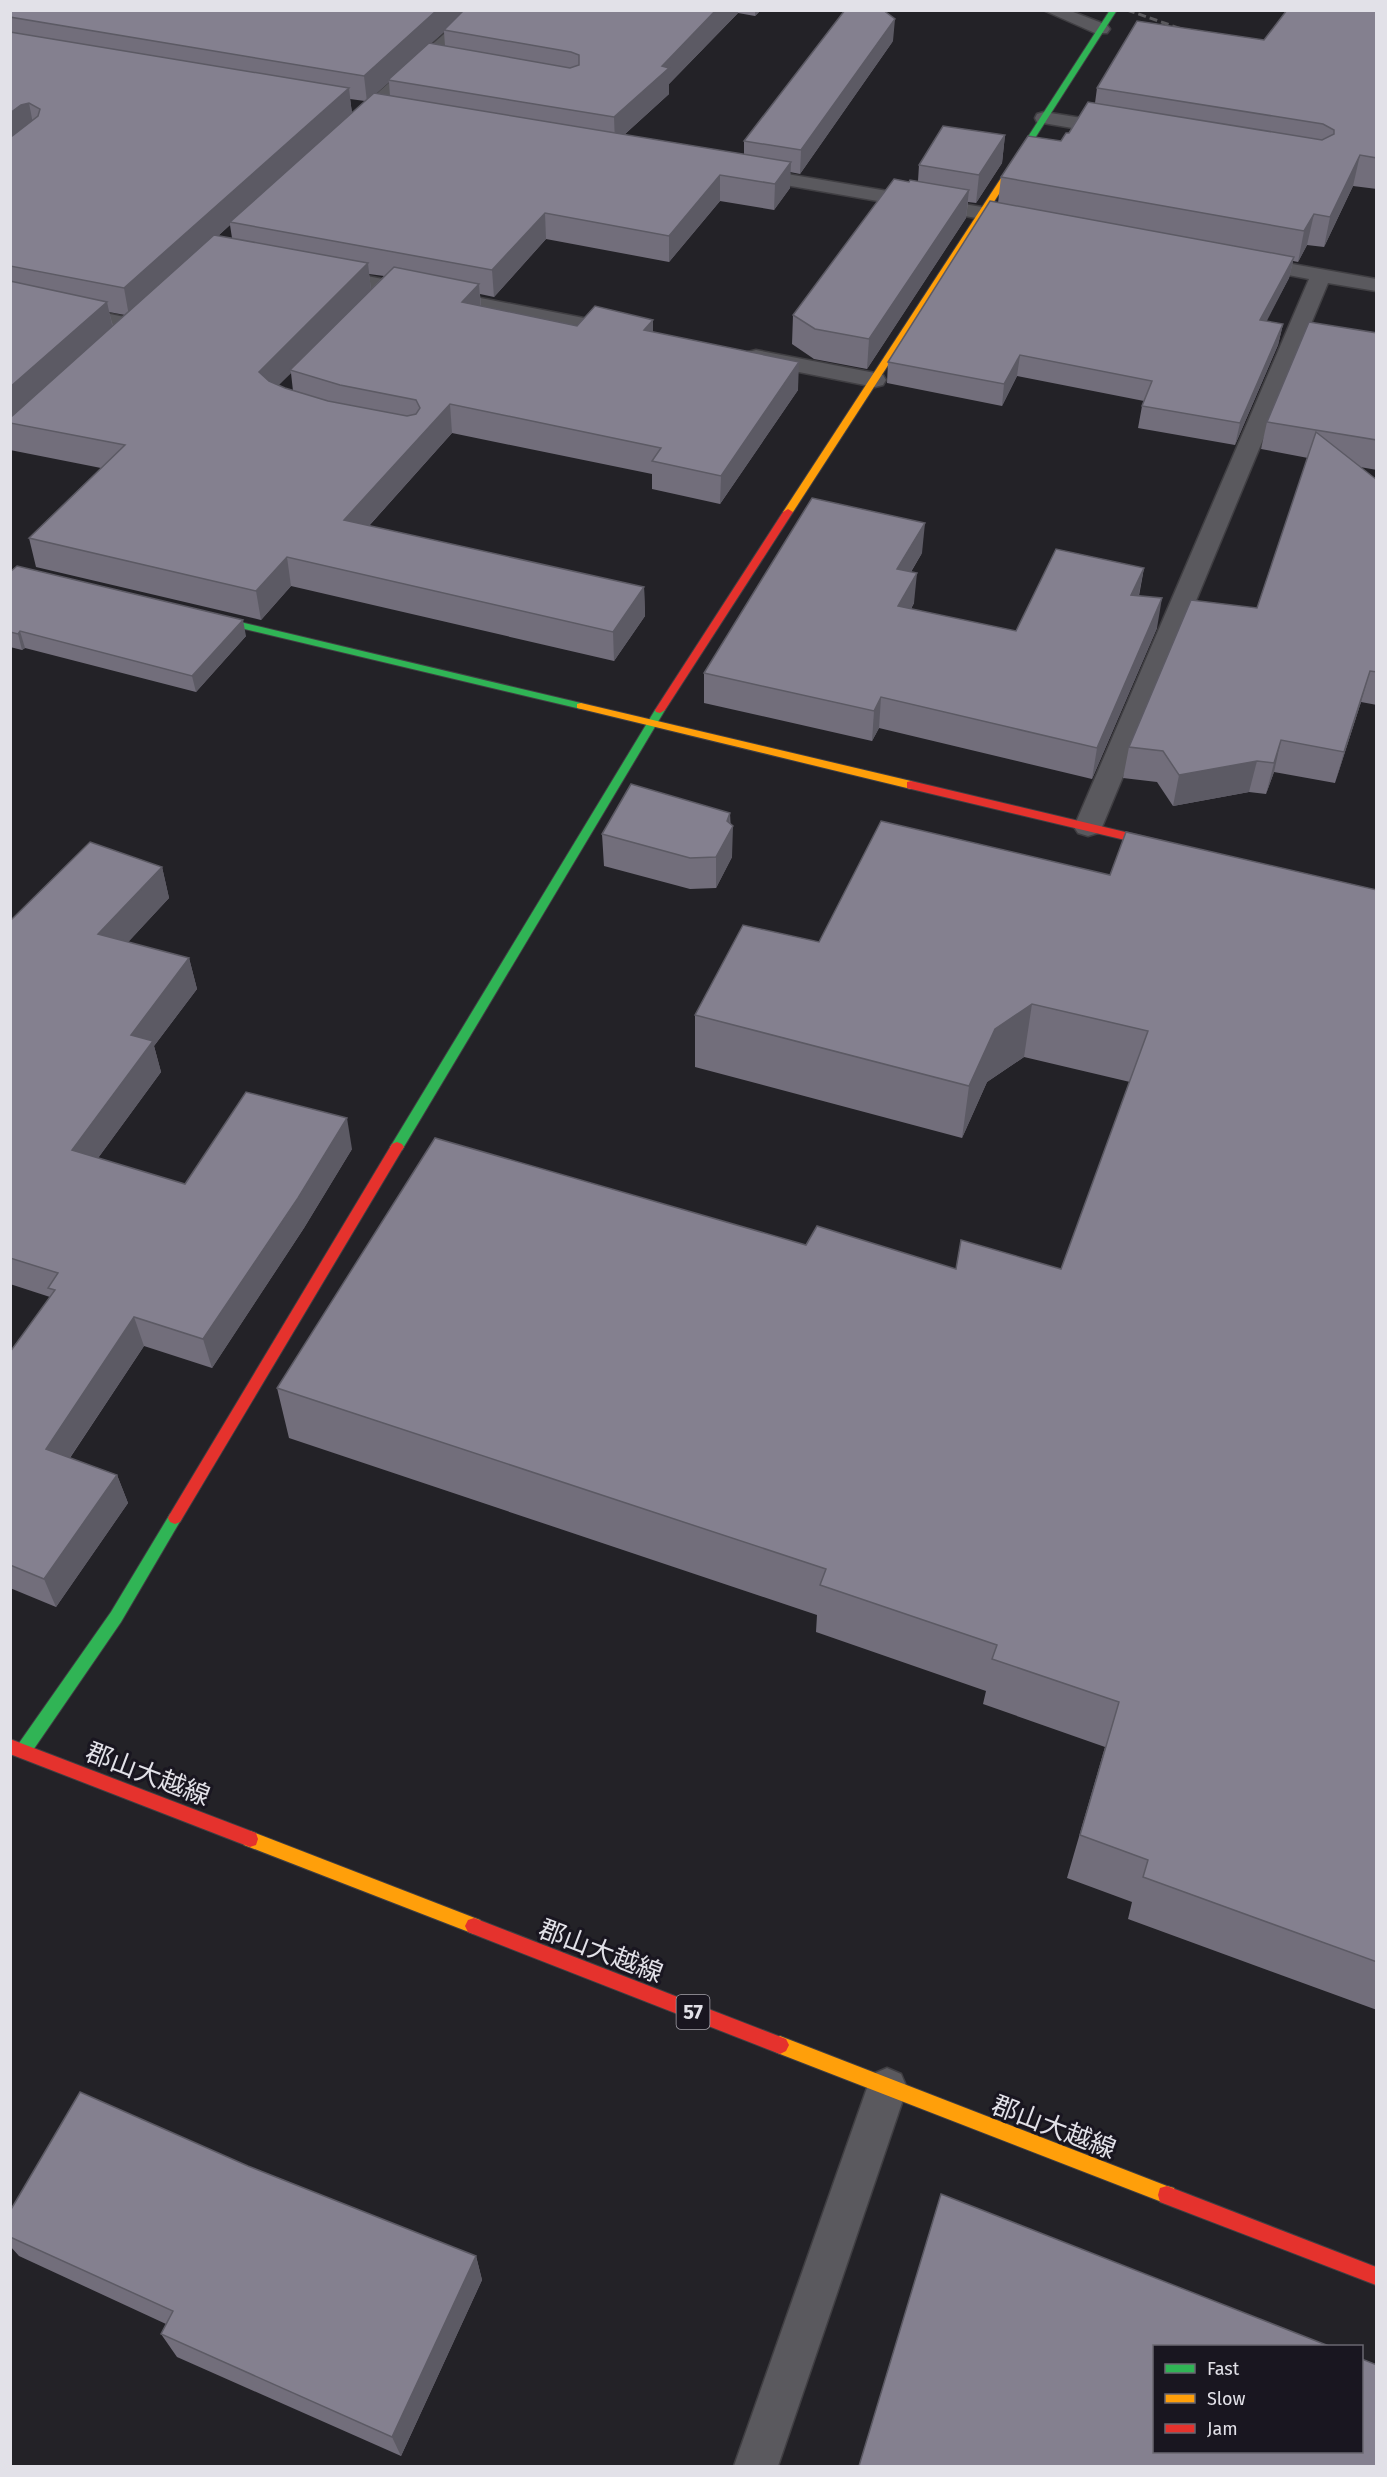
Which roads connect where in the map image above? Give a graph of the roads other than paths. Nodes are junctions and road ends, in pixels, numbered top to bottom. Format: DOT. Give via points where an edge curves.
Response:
graph roads {
  1 [pos="482,10"];
  2 [pos="1051,10"];
  3 [pos="1114,10"];
  4 [pos="1101,28"];
  5 [pos="426,60"];
  6 [pos="448,64"];
  7 [pos="348,106"];
  8 [pos="370,110"];
  9 [pos="394,114"];
  10 [pos="1044,118"];
  11 [pos="1139,133"];
  12 [pos="335,142"];
  13 [pos="724,170"];
  14 [pos="983,213"];
  15 [pos="1030,222"];
  16 [pos="1228,258"];
  17 [pos="301,270"];
  18 [pos="1321,275"];
  19 [pos="1377,285"];
  20 [pos="390,286"];
  21 [pos="10,299"];
  22 [pos="371,304"];
  23 [pos="151,309"];
  24 [pos="134,325"];
  25 [pos="643,335"];
  26 [pos="116,341"];
  27 [pos="736,353"];
  28 [pos="874,380"];
  29 [pos="185,612"];
  30 [pos="651,723"];
  31 [pos="1088,827"];
  32 [pos="1180,849"];
  33 [pos="17,1749"];
  34 [pos="886,2088"];
  35 [pos="1377,2276"];
  36 [pos="756,2466"];
  1 -- 5 [label="street"];
  2 -- 4 [label="street"];
  3 -- 4 [label="street"];
  4 -- 10 [label="street"];
  5 -- 6 [label="street"];
  5 -- 8 [label="street"];
  7 -- 8 [label="street"];
  8 -- 9 [label="street"];
  8 -- 12 [label="street"];
  10 -- 11 [label="street"];
  10 -- 14 [label="street"];
  13 -- 14 [label="street"];
  14 -- 15 [label="street"];
  14 -- 28 [label="street"];
  16 -- 18 [label="street"];
  17 -- 20 [label="street"];
  18 -- 19 [label="street"];
  18 -- 31 [label="street"];
  20 -- 22 [label="street"];
  20 -- 25 [label="street"];
  21 -- 24 [label="street"];
  23 -- 24 [label="street"];
  24 -- 26 [label="street"];
  27 -- 28 [label="street"];
  28 -- 30 [label="street"];
  29 -- 30 [label="street"];
  30 -- 31 [label="street"];
  30 -- 33 [label="street" via="116,1617"];
  31 -- 32 [label="street"];
  33 -- 34 [label="street, 郡山大越線 / 57"];
  34 -- 35 [label="street, 郡山大越線 / 57"];
  34 -- 36 [label="lane"];
}
